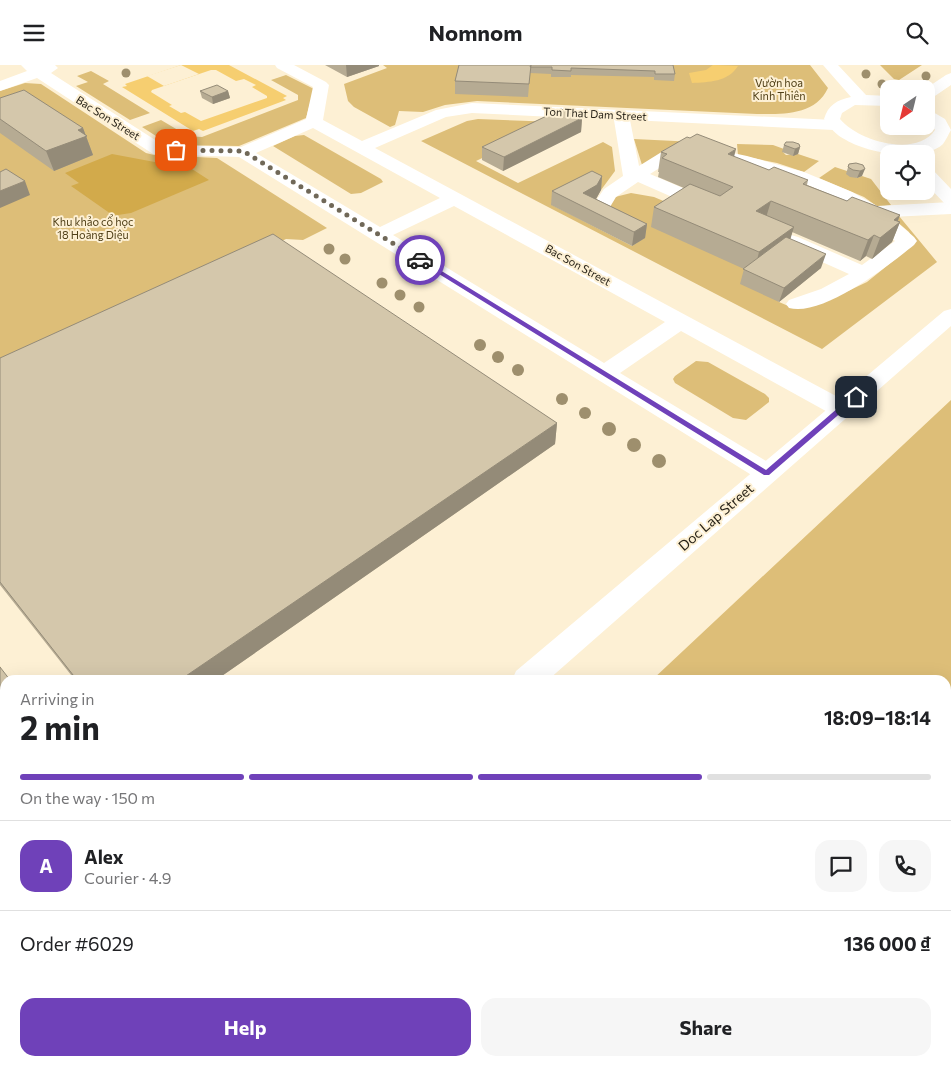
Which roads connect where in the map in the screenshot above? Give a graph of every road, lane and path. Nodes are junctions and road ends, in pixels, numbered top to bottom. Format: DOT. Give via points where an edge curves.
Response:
graph roads {
  1 [pos="59,65"];
  2 [pos="282,65"];
  3 [pos="830,65"];
  4 [pos="29,67"];
  5 [pos="0,73"];
  6 [pos="951,78"];
  7 [pos="0,85"];
  8 [pos="935,89"];
  9 [pos="862,100"];
  10 [pos="880,101"];
  11 [pos="622,115"];
  12 [pos="939,119"];
  13 [pos="314,122"];
  14 [pos="834,125"];
  15 [pos="724,138"];
  16 [pos="927,145"];
  17 [pos="363,147"];
  18 [pos="880,147"];
  19 [pos="243,151"];
  20 [pos="634,177"];
  21 [pos="935,183"];
  22 [pos="455,198"];
  23 [pos="951,200"];
  24 [pos="600,208"];
  25 [pos="951,208"];
  26 [pos="721,211"];
  27 [pos="874,211"];
  28 [pos="379,235"];
  29 [pos="776,235"];
  30 [pos="865,274"];
  31 [pos="796,304"];
  32 [pos="951,315"];
  33 [pos="681,321"];
  34 [pos="604,373"];
  35 [pos="841,409"];
  36 [pos="767,473"];
  37 [pos="533,675"];
  1 -- 4 [label="main road"];
  2 -- 13 [label="main road" via="321,85"];
  3 -- 9 [label="main road"];
  4 -- 5 [label="main road"];
  4 -- 7 [label="main road"];
  4 -- 19 [label="main road, Bac Son Street" via="159,150"];
  6 -- 8 [label="main road"];
  9 -- 10 [label="main road"];
  9 -- 14 [label="main road" via="845,103 836,109 832,119"];
  11 -- 15 [label="main road, Ton That Dam Street"];
  11 -- 17 [label="main road, Ton That Dam Street" via="472,108 454,110"];
  11 -- 20 [label="main road"];
  12 -- 16 [label="main road" via="943,130 941,137"];
  13 -- 17 [label="main road, Bac Son Street"];
  13 -- 19 [label="main road, Bac Son Street"];
  14 -- 15 [label="main road, Ton That Dam Street"];
  14 -- 18 [label="main road" via="848,136"];
  15 -- 20 [label="main road" via="702,152 677,150"];
  15 -- 27 [label="main road" via="765,165 846,196"];
  17 -- 22 [label="main road, Bac Son Street"];
  19 -- 28 [label="main road"];
  20 -- 24 [label="main road" via="612,190"];
  20 -- 26 [label="main road"];
  21 -- 23 [label="main road"];
  22 -- 28 [label="main road"];
  22 -- 33 [label="main road, Bac Son Street"];
  25 -- 27 [label="main road"];
  27 -- 30 [label="main road" via="907,241"];
  28 -- 34 [label="main road"];
  29 -- 30 [label="main road"];
  30 -- 31 [label="main road" via="835,291"];
  32 -- 35 [label="main road, Doc Lap Street"];
  33 -- 34 [label="main road"];
  33 -- 35 [label="main road, Bac Son Street"];
  34 -- 36 [label="main road"];
  35 -- 36 [label="main road, Doc Lap Street"];
  36 -- 37 [label="main road, Doc Lap Street"];
}
